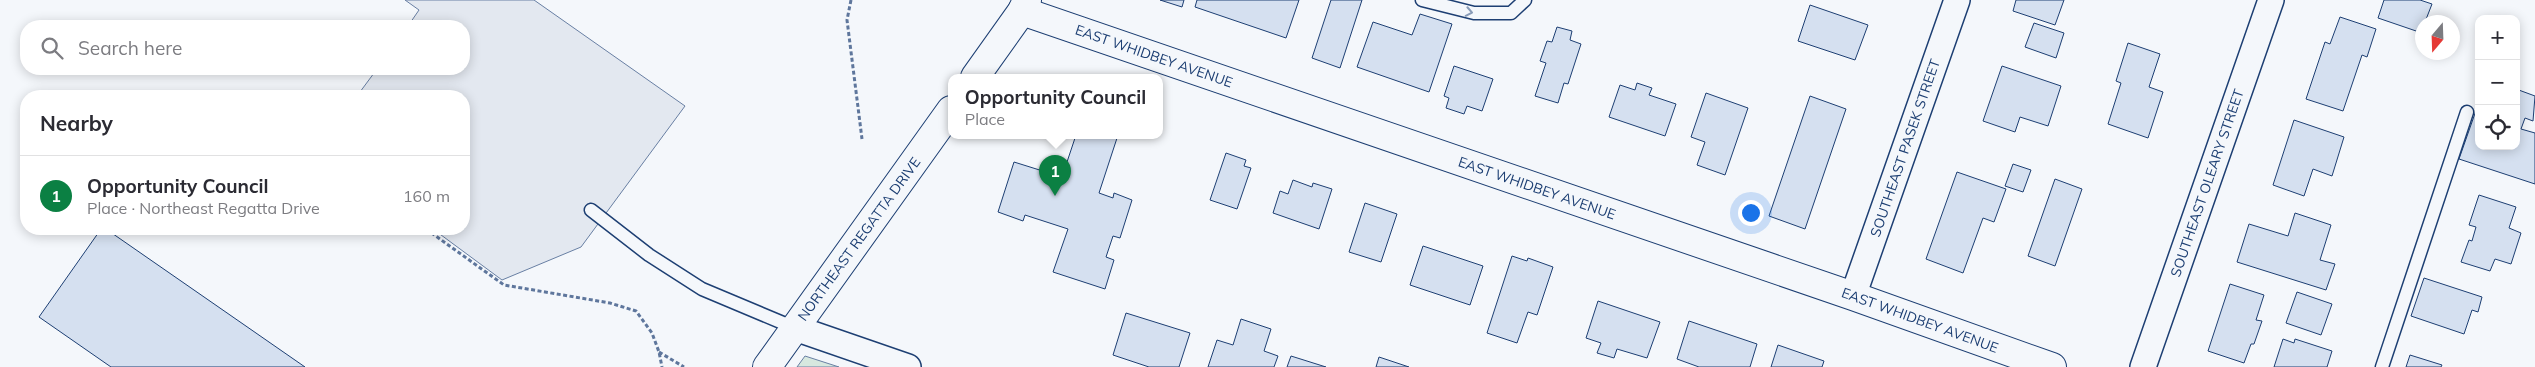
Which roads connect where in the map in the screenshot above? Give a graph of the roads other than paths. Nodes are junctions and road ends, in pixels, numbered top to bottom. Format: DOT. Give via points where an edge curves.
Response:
graph roads {
  1 [pos="1422,0"];
  2 [pos="1525,0"];
  3 [pos="1956,0"];
  4 [pos="2271,0"];
  5 [pos="1024,6"];
  6 [pos="977,74"];
  7 [pos="2467,112"];
  8 [pos="948,114"];
  9 [pos="591,210"];
  10 [pos="1854,296"];
  11 [pos="795,328"];
  12 [pos="767,367"];
  13 [pos="908,367"];
  14 [pos="2052,367"];
  15 [pos="2144,367"];
  16 [pos="2382,367"];
  1 -- 2 [label="lane, one-way" via="1474,13 1511,13"];
  3 -- 10 [label="street, SOUTHEAST PASEK STREET"];
  4 -- 15 [label="street, SOUTHEAST OLEARY STREET"];
  5 -- 6 [label="street"];
  5 -- 10 [label="street, EAST WHIDBEY AVENUE"];
  7 -- 16 [label="lane"];
  8 -- 11 [label="street, NORTHEAST REGATTA DRIVE"];
  9 -- 11 [label="lane" via="702,289"];
  10 -- 14 [label="street, EAST WHIDBEY AVENUE"];
  11 -- 12 [label="street, NORTHEAST REGATTA DRIVE"];
  11 -- 13 [label="street"];
}
